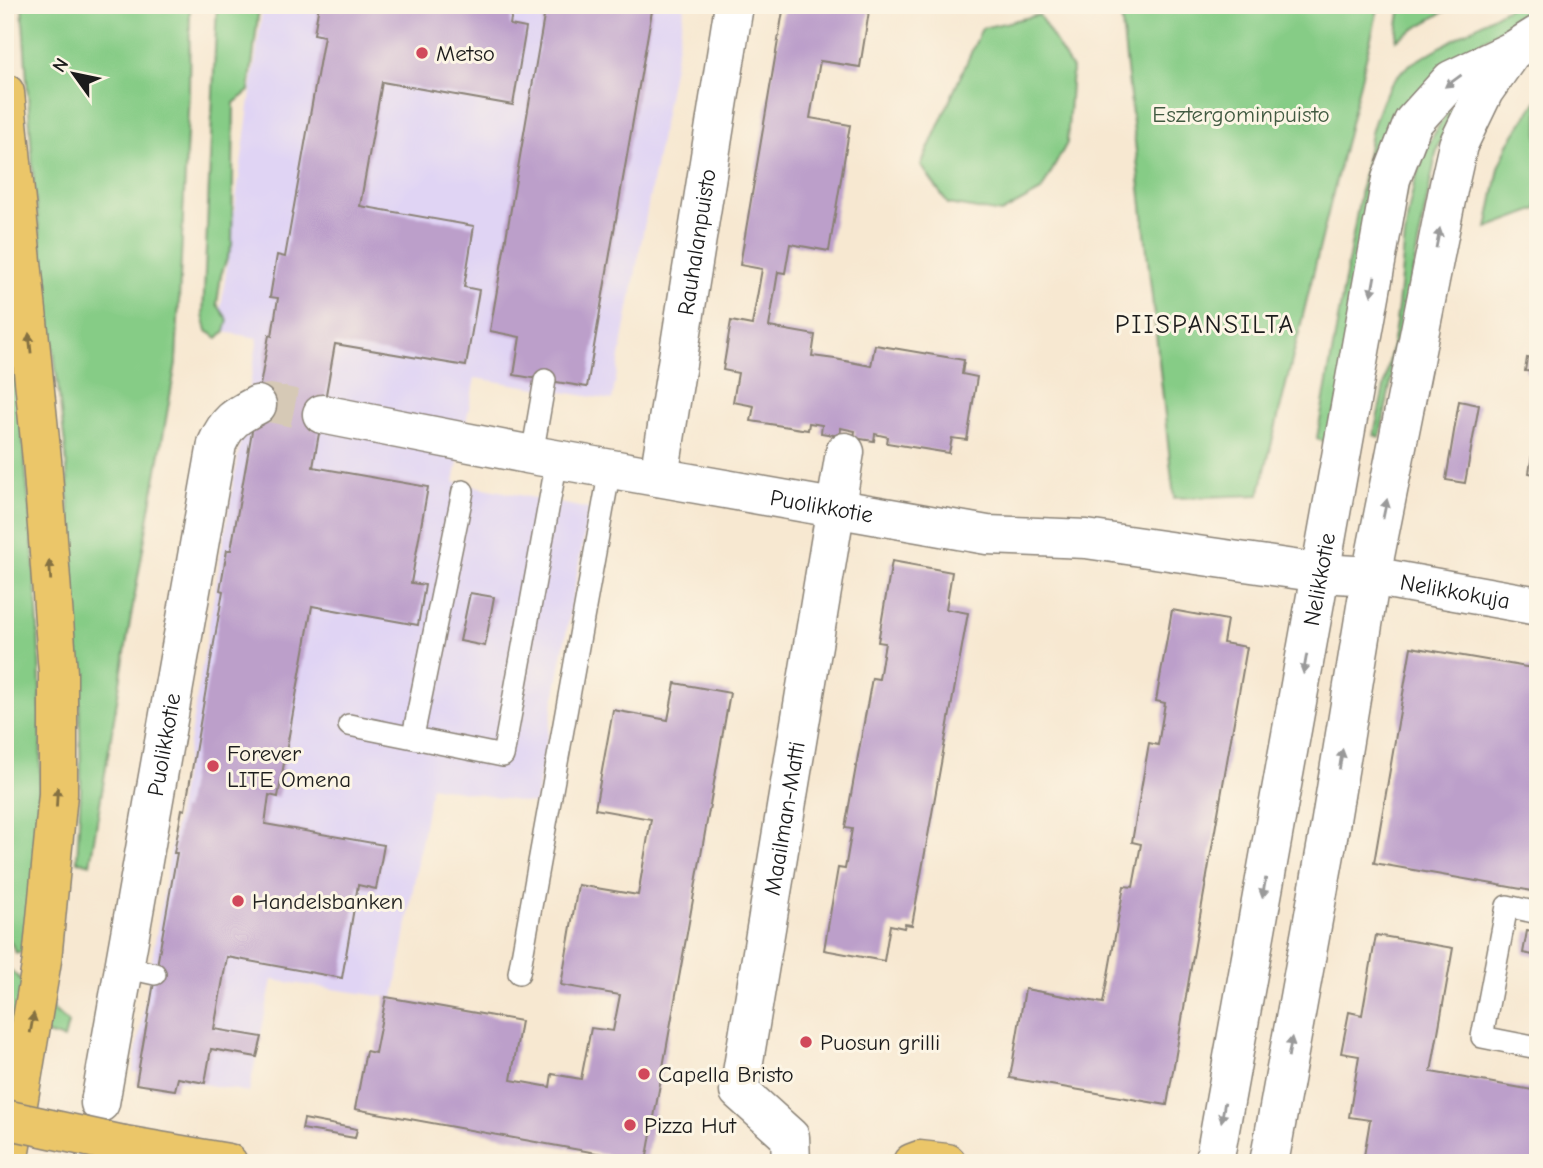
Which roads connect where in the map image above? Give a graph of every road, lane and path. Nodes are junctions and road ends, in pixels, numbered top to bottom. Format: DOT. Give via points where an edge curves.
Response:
graph roads {
  1 [pos="734,5"];
  2 [pos="1526,43"];
  3 [pos="5,93"];
  4 [pos="545,380"];
  5 [pos="257,405"];
  6 [pos="323,414"];
  7 [pos="845,452"];
  8 [pos="545,457"];
  9 [pos="610,469"];
  10 [pos="659,477"];
  11 [pos="463,491"];
  12 [pos="835,508"];
  13 [pos="1321,573"];
  14 [pos="1371,576"];
  15 [pos="1538,606"];
  16 [pos="349,724"];
  17 [pos="413,736"];
  18 [pos="1538,913"];
  19 [pos="519,973"];
  20 [pos="1538,1048"];
  21 [pos="100,1103"];
  22 [pos="5,1119"];
  23 [pos="8,1163"];
  24 [pos="86,1163"];
  25 [pos="228,1163"];
  26 [pos="791,1163"];
  27 [pos="912,1163"];
  28 [pos="947,1163"];
  29 [pos="1214,1163"];
  30 [pos="1269,1163"];
  1 -- 10 [label="street, Rauhalanpuisto"];
  2 -- 13 [label="street, Nelikkotie, one-way" via="1451,80 1413,122 1391,179"];
  14 -- 2 [label="street, Nelikkotie, one-way" via="1458,145 1483,91"];
  23 -- 3 [label="main road, one-way" via="43,960 58,794 58,673"];
  4 -- 8 [label="lane"];
  5 -- 21 [label="street, Puolikkotie" via="234,417 217,443 139,971"];
  6 -- 8 [label="street, Puolikkotie"];
  7 -- 12 [label="street, Maailman-Matti"];
  8 -- 9 [label="street, Puolikkotie"];
  8 -- 17 [label="lane" via="503,756"];
  9 -- 10 [label="street, Puolikkotie"];
  9 -- 19 [label="lane"];
  10 -- 12 [label="street, Puolikkotie"];
  11 -- 17 [label="lane"];
  12 -- 13 [label="street, Puolikkotie" via="987,535 1086,539"];
  12 -- 26 [label="street, Maailman-Matti" via="739,1091 790,1137"];
  13 -- 14 [label="street, Puolikkotie"];
  13 -- 29 [label="street, Nelikkotie, one-way"];
  14 -- 15 [label="street, Nelikkokuja"];
  30 -- 14 [label="street, Nelikkotie, one-way"];
  16 -- 17 [label="lane"];
  18 -- 20 [label="lane" via="1507,906 1482,1037"];
  21 -- 24 [label="lane"];
  22 -- 25 [label="main road, bridge"];
  27 -- 28 [label="main road"];
}
